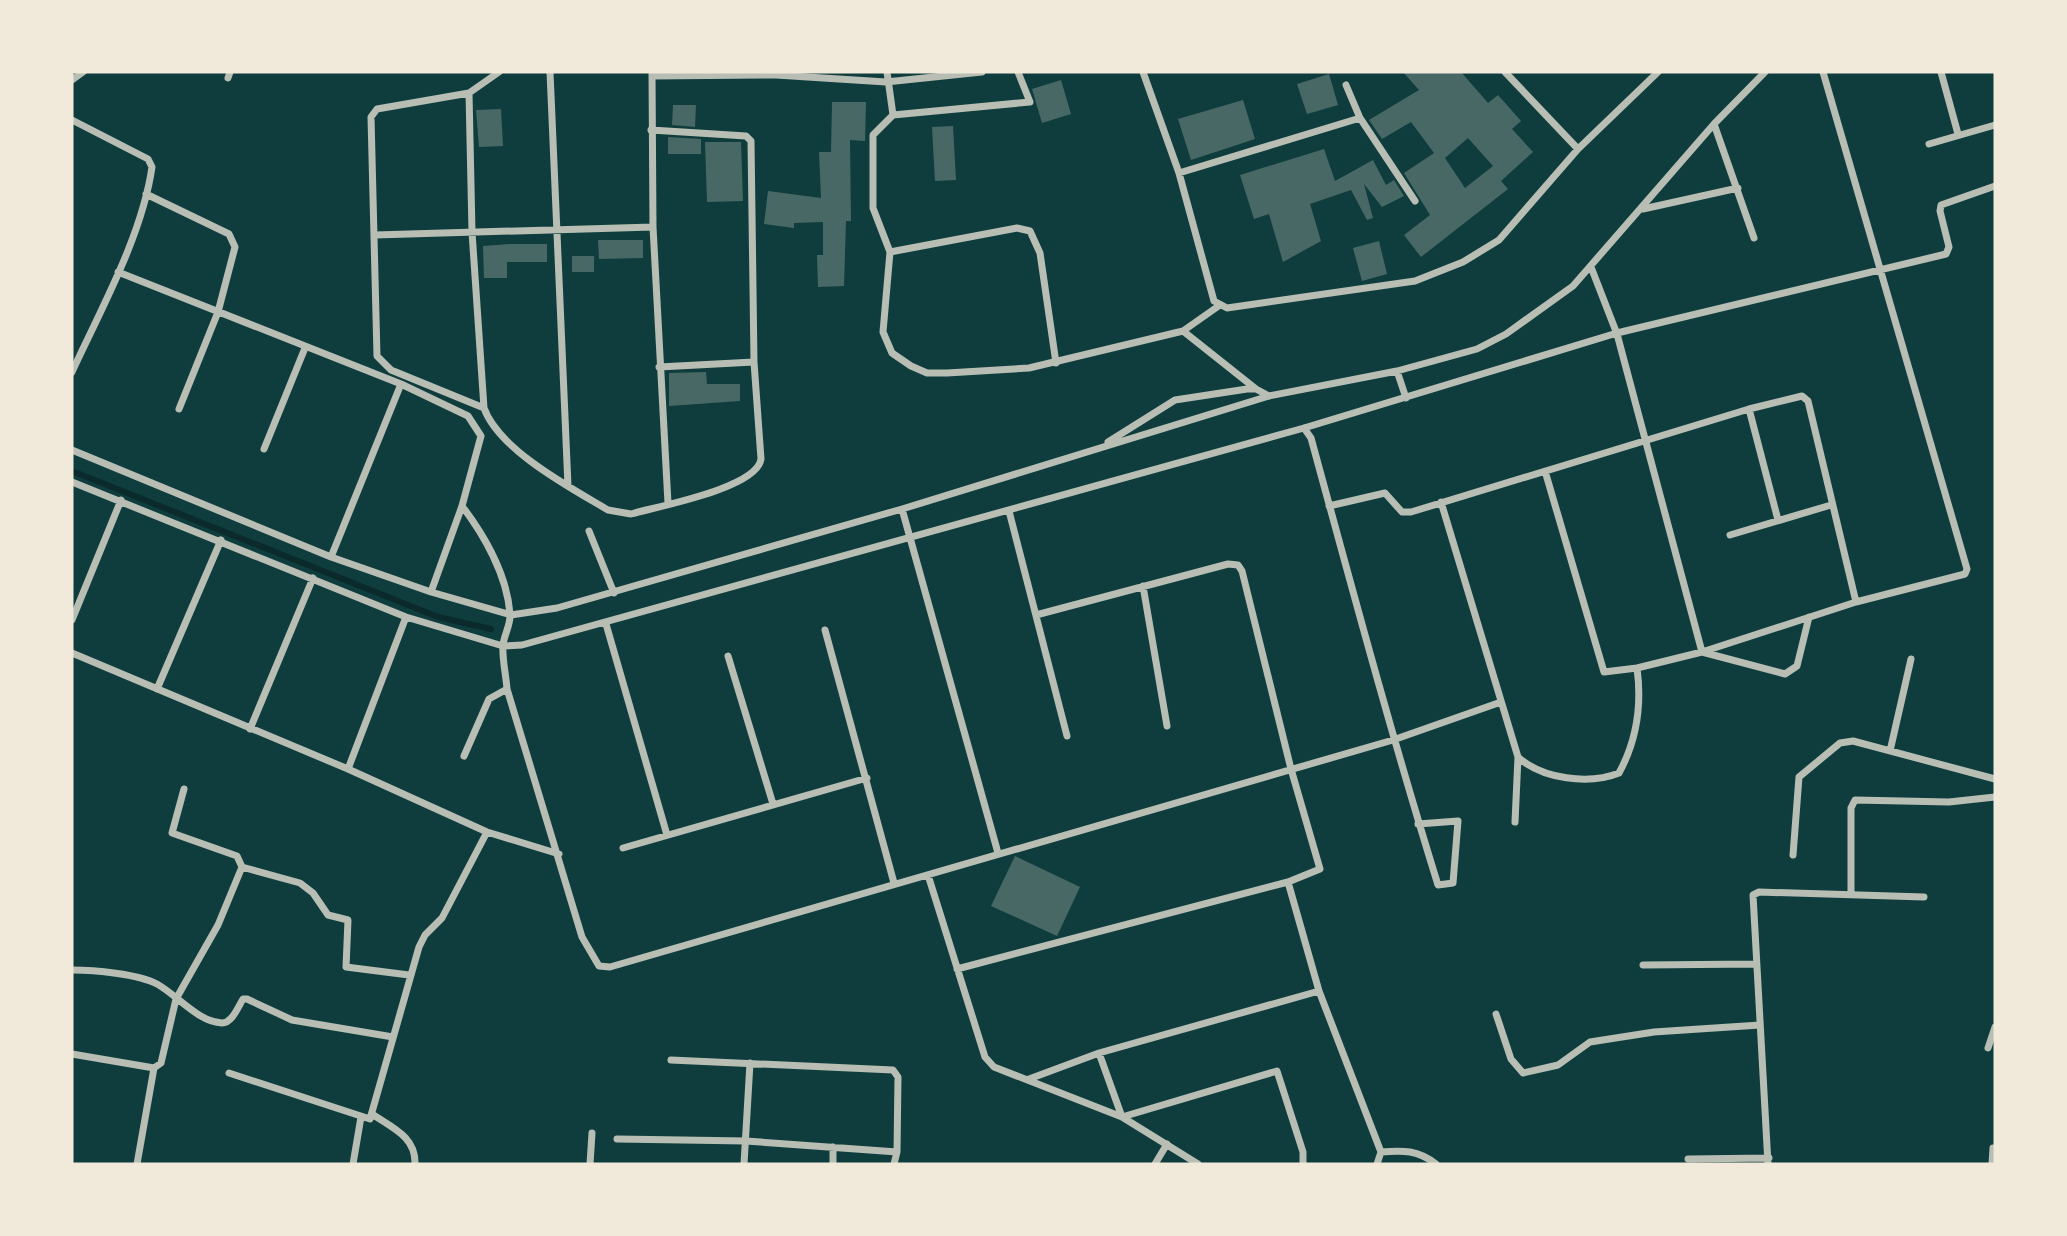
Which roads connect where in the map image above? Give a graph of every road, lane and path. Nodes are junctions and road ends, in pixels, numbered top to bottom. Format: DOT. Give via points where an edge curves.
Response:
graph roads {
  1 [pos="83,72"];
  2 [pos="499,72"];
  3 [pos="550,72"];
  4 [pos="887,72"];
  5 [pos="982,72"];
  6 [pos="1018,72"];
  7 [pos="1143,72"];
  8 [pos="1506,72"];
  9 [pos="1658,72"];
  10 [pos="1765,72"];
  11 [pos="1823,72"];
  12 [pos="1941,72"];
  13 [pos="652,74"];
  14 [pos="72,80"];
  15 [pos="888,82"];
  16 [pos="1346,85"];
  17 [pos="469,93"];
  18 [pos="892,115"];
  19 [pos="1360,118"];
  20 [pos="72,120"];
  21 [pos="1714,124"];
  22 [pos="1995,125"];
  23 [pos="651,130"];
  24 [pos="1958,134"];
  25 [pos="1929,144"];
  26 [pos="1578,149"];
  27 [pos="1179,173"];
  28 [pos="1995,186"];
  29 [pos="1738,188"];
  30 [pos="146,194"];
  31 [pos="1416,201"];
  32 [pos="1642,209"];
  33 [pos="653,226"];
  34 [pos="559,229"];
  35 [pos="472,232"];
  36 [pos="375,235"];
  37 [pos="1754,238"];
  38 [pos="891,252"];
  39 [pos="1591,267"];
  40 [pos="1880,267"];
  41 [pos="118,272"];
  42 [pos="1220,306"];
  43 [pos="218,312"];
  44 [pos="1183,331"];
  45 [pos="1617,333"];
  46 [pos="304,348"];
  47 [pos="754,362"];
  48 [pos="1056,363"];
  49 [pos="659,367"];
  50 [pos="1397,371"];
  51 [pos="72,372"];
  52 [pos="401,384"];
  53 [pos="1256,389"];
  54 [pos="1269,396"];
  55 [pos="1406,398"];
  56 [pos="484,408"];
  57 [pos="179,409"];
  58 [pos="1749,409"];
  59 [pos="1304,428"];
  60 [pos="1644,440"];
  61 [pos="1099,448"];
  62 [pos="264,449"];
  63 [pos="72,450"];
  64 [pos="1545,471"];
  65 [pos="72,482"];
  66 [pos="568,486"];
  67 [pos="121,499"];
  68 [pos="1441,502"];
  69 [pos="668,503"];
  70 [pos="1831,505"];
  71 [pos="462,506"];
  72 [pos="1329,506"];
  73 [pos="902,509"];
  74 [pos="1009,511"];
  75 [pos="1778,520"];
  76 [pos="589,531"];
  77 [pos="1730,535"];
  78 [pos="910,538"];
  79 [pos="221,540"];
  80 [pos="331,557"];
  81 [pos="313,578"];
  82 [pos="1143,586"];
  83 [pos="431,592"];
  84 [pos="614,593"];
  85 [pos="1856,601"];
  86 [pos="511,615"];
  87 [pos="1036,615"];
  88 [pos="406,617"];
  89 [pos="1810,617"];
  90 [pos="72,620"];
  91 [pos="606,624"];
  92 [pos="825,630"];
  93 [pos="503,646"];
  94 [pos="1702,652"];
  95 [pos="72,653"];
  96 [pos="728,656"];
  97 [pos="1911,659"];
  98 [pos="1637,668"];
  99 [pos="507,689"];
  100 [pos="157,690"];
  101 [pos="1501,702"];
  102 [pos="1167,726"];
  103 [pos="250,729"];
  104 [pos="1067,736"];
  105 [pos="1393,740"];
  106 [pos="1890,751"];
  107 [pos="464,756"];
  108 [pos="1518,757"];
  109 [pos="348,769"];
  110 [pos="1291,769"];
  111 [pos="867,778"];
  112 [pos="1995,779"];
  113 [pos="184,789"];
  114 [pos="1995,797"];
  115 [pos="773,804"];
  116 [pos="1516,822"];
  117 [pos="1419,824"];
  118 [pos="487,832"];
  119 [pos="667,835"];
  120 [pos="623,848"];
  121 [pos="998,853"];
  122 [pos="559,854"];
  123 [pos="1793,855"];
  124 [pos="242,867"];
  125 [pos="928,875"];
  126 [pos="1288,882"];
  127 [pos="894,883"];
  128 [pos="1852,892"];
  129 [pos="1924,897"];
  130 [pos="1756,964"];
  131 [pos="1643,965"];
  132 [pos="957,969"];
  133 [pos="72,970"];
  134 [pos="409,975"];
  135 [pos="1319,991"];
  136 [pos="176,999"];
  137 [pos="1496,1014"];
  138 [pos="1760,1025"];
  139 [pos="1995,1027"];
  140 [pos="393,1037"];
  141 [pos="1988,1048"];
  142 [pos="1099,1053"];
  143 [pos="72,1054"];
  144 [pos="671,1060"];
  145 [pos="750,1063"];
  146 [pos="154,1068"];
  147 [pos="229,1073"];
  148 [pos="1029,1079"];
  149 [pos="372,1114"];
  150 [pos="361,1117"];
  151 [pos="1122,1117"];
  152 [pos="592,1133"];
  153 [pos="617,1139"];
  154 [pos="746,1141"];
  155 [pos="1167,1144"];
  156 [pos="833,1147"];
  157 [pos="1993,1148"];
  158 [pos="897,1152"];
  159 [pos="1381,1152"];
  160 [pos="1688,1159"];
  161 [pos="1769,1161"];
  162 [pos="137,1164"];
  163 [pos="353,1164"];
  164 [pos="415,1164"];
  165 [pos="590,1164"];
  166 [pos="744,1164"];
  167 [pos="833,1164"];
  168 [pos="894,1164"];
  169 [pos="1155,1164"];
  170 [pos="1198,1164"];
  171 [pos="1303,1164"];
  172 [pos="1377,1164"];
  173 [pos="1436,1164"];
  174 [pos="1993,1164"];
  1 -- 14 [label="street"];
  2 -- 17 [label="street"];
  3 -- 34 [label="street"];
  4 -- 15 [label="street"];
  5 -- 15 [label="street"];
  6 -- 18 [label="street" via="1030,102"];
  7 -- 27 [label="street"];
  8 -- 26 [label="street"];
  9 -- 26 [label="street"];
  10 -- 21 [label="street"];
  11 -- 40 [label="street"];
  12 -- 24 [label="street"];
  13 -- 15 [label="street"];
  13 -- 23 [label="street"];
  15 -- 18 [label="street"];
  16 -- 19 [label="street"];
  17 -- 35 [label="street"];
  17 -- 36 [label="street" via="373,112"];
  18 -- 38 [label="street" via="873,135 873,208"];
  19 -- 27 [label="street"];
  19 -- 31 [label="street"];
  20 -- 30 [label="street" via="148,159 152,167"];
  21 -- 29 [label="street"];
  21 -- 32 [label="street"];
  22 -- 24 [label="street"];
  23 -- 33 [label="street"];
  23 -- 47 [label="street" via="746,136 751,141"];
  24 -- 25 [label="street"];
  26 -- 42 [label="street" via="1499,240 1441,272 1415,281"];
  27 -- 42 [label="street" via="1214,302"];
  28 -- 40 [label="street" via="1941,205 1950,247 1946,254"];
  29 -- 32 [label="street"];
  29 -- 37 [label="street"];
  30 -- 41 [label="street"];
  30 -- 43 [label="street" via="229,234 235,247"];
  32 -- 39 [label="street"];
  33 -- 34 [label="street"];
  33 -- 49 [label="street"];
  34 -- 35 [label="street"];
  34 -- 66 [label="street"];
  35 -- 36 [label="street"];
  35 -- 56 [label="street"];
  36 -- 56 [label="street" via="377,356 391,370"];
  38 -- 48 [label="street" via="883,331 892,353 927,373"];
  38 -- 48 [label="street" via="1017,228 1030,231 1040,253"];
  39 -- 45 [label="street"];
  39 -- 50 [label="street" via="1556,300 1506,334 1477,349"];
  40 -- 45 [label="street"];
  40 -- 85 [label="street" via="1967,569 1959,577"];
  41 -- 43 [label="street"];
  41 -- 51 [label="street"];
  42 -- 44 [label="street"];
  43 -- 46 [label="street"];
  43 -- 57 [label="street"];
  44 -- 48 [label="street"];
  44 -- 53 [label="street"];
  45 -- 55 [label="street"];
  45 -- 60 [label="street"];
  46 -- 52 [label="street"];
  46 -- 62 [label="street"];
  47 -- 49 [label="street"];
  47 -- 69 [label="street" via="760,467 738,483"];
  49 -- 69 [label="street"];
  50 -- 54 [label="street"];
  50 -- 55 [label="street"];
  52 -- 71 [label="street" via="468,416 481,436"];
  52 -- 80 [label="street"];
  53 -- 54 [label="street"];
  53 -- 61 [label="street" via="1175,400"];
  54 -- 61 [label="street"];
  55 -- 59 [label="street"];
  56 -- 66 [label="street" via="487,418 510,443"];
  58 -- 60 [label="street"];
  58 -- 70 [label="street" via="1806,398"];
  58 -- 75 [label="street"];
  59 -- 72 [label="street" via="1311,438"];
  59 -- 74 [label="street"];
  60 -- 64 [label="street"];
  60 -- 94 [label="street"];
  61 -- 73 [label="street"];
  63 -- 80 [label="street"];
  64 -- 68 [label="street"];
  64 -- 98 [label="street" via="1601,670 1610,674"];
  65 -- 67 [label="street"];
  66 -- 69 [label="street" via="620,513"];
  67 -- 79 [label="street"];
  67 -- 90 [label="street"];
  68 -- 72 [label="street" via="1402,512 1385,493"];
  68 -- 101 [label="street"];
  70 -- 75 [label="street"];
  70 -- 85 [label="street"];
  71 -- 83 [label="street"];
  71 -- 86 [label="street" via="494,559"];
  72 -- 105 [label="street"];
  73 -- 78 [label="street"];
  73 -- 84 [label="street"];
  74 -- 78 [label="street"];
  74 -- 87 [label="street"];
  75 -- 77 [label="street"];
  76 -- 84 [label="street"];
  78 -- 91 [label="street"];
  78 -- 121 [label="street"];
  79 -- 81 [label="street"];
  79 -- 100 [label="street"];
  80 -- 83 [label="street"];
  81 -- 88 [label="street"];
  81 -- 103 [label="street"];
  82 -- 87 [label="street"];
  82 -- 102 [label="street"];
  82 -- 110 [label="street" via="1238,565"];
  83 -- 86 [label="street"];
  84 -- 86 [label="street"];
  85 -- 89 [label="street"];
  86 -- 93 [label="street"];
  87 -- 104 [label="street"];
  88 -- 93 [label="street"];
  88 -- 109 [label="street"];
  89 -- 94 [label="street"];
  89 -- 94 [label="street" via="1797,666 1785,674"];
  91 -- 93 [label="street"];
  91 -- 119 [label="street"];
  92 -- 111 [label="street"];
  93 -- 99 [label="street"];
  94 -- 98 [label="street"];
  95 -- 100 [label="street"];
  96 -- 115 [label="street"];
  97 -- 106 [label="street"];
  98 -- 108 [label="street" via="1639,711 1619,773 1602,779 1543,773"];
  99 -- 107 [label="street" via="489,698"];
  99 -- 122 [label="street"];
  100 -- 103 [label="street"];
  101 -- 105 [label="street"];
  101 -- 108 [label="street"];
  103 -- 109 [label="street"];
  105 -- 110 [label="street"];
  105 -- 117 [label="street"];
  106 -- 112 [label="street"];
  106 -- 123 [label="street" via="1847,741 1804,771 1797,784"];
  108 -- 116 [label="street"];
  109 -- 118 [label="street"];
  110 -- 121 [label="street"];
  110 -- 126 [label="street" via="1321,864 1317,872"];
  111 -- 115 [label="street"];
  111 -- 127 [label="street"];
  113 -- 124 [label="street" via="172,833 237,856"];
  114 -- 128 [label="street" via="1949,802 1856,800 1851,808"];
  115 -- 119 [label="street"];
  117 -- 117 [label="street" via="1458,821 1453,883 1437,886"];
  118 -- 122 [label="street"];
  118 -- 134 [label="street" via="442,918 425,935"];
  119 -- 120 [label="street"];
  121 -- 125 [label="street"];
  122 -- 127 [label="street" via="582,937 599,966 610,967"];
  124 -- 134 [label="street" via="300,883 328,915 348,920 346,967"];
  124 -- 136 [label="street" via="218,925"];
  125 -- 127 [label="street"];
  125 -- 132 [label="street"];
  126 -- 132 [label="street"];
  126 -- 135 [label="street"];
  128 -- 129 [label="street"];
  128 -- 130 [label="street" via="1753,895"];
  130 -- 131 [label="street"];
  130 -- 138 [label="street"];
  132 -- 148 [label="street" via="985,1057 993,1068"];
  133 -- 136 [label="street" via="156,984"];
  134 -- 140 [label="street"];
  135 -- 142 [label="street"];
  135 -- 159 [label="street"];
  136 -- 140 [label="street" via="220,1023 230,1019 247,999 292,1020"];
  136 -- 146 [label="street" via="161,1063"];
  137 -- 138 [label="street" via="1511,1059 1523,1073 1558,1065 1590,1042 1654,1032"];
  138 -- 161 [label="street"];
  139 -- 141 [label="street"];
  140 -- 149 [label="street"];
  142 -- 148 [label="street"];
  142 -- 151 [label="street"];
  143 -- 146 [label="street"];
  144 -- 145 [label="street"];
  145 -- 154 [label="street"];
  145 -- 158 [label="street" via="893,1070 898,1077"];
  146 -- 162 [label="street"];
  147 -- 150 [label="street"];
  148 -- 151 [label="street"];
  149 -- 150 [label="street" via="370,1119"];
  149 -- 164 [label="street" via="409,1139 416,1153"];
  150 -- 163 [label="street"];
  151 -- 155 [label="street"];
  151 -- 171 [label="street" via="1277,1071"];
  152 -- 165 [label="street"];
  153 -- 154 [label="street"];
  154 -- 156 [label="street"];
  154 -- 166 [label="street"];
  155 -- 169 [label="street"];
  155 -- 170 [label="street"];
  156 -- 158 [label="street"];
  156 -- 167 [label="street"];
  157 -- 174 [label="street"];
  158 -- 168 [label="street"];
  159 -- 172 [label="street"];
  159 -- 173 [label="street" via="1408,1150"];
  160 -- 161 [label="street"];
}
